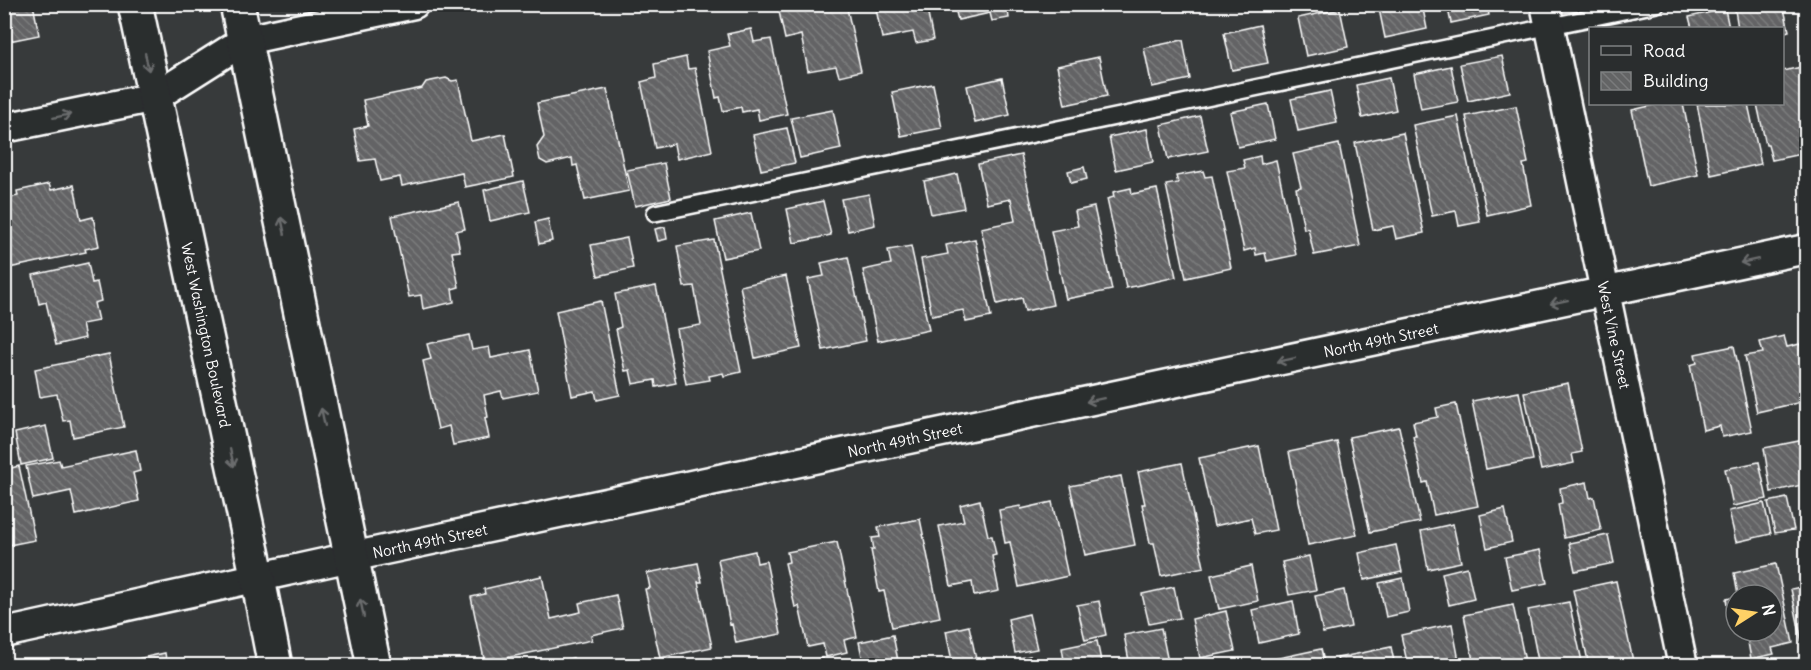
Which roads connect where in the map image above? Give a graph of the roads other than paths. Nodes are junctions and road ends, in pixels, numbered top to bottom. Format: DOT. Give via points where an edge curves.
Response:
graph roads {
  1 [pos="135,4"];
  2 [pos="237,4"];
  3 [pos="414,4"];
  4 [pos="1657,4"];
  5 [pos="1547,16"];
  6 [pos="245,40"];
  7 [pos="155,97"];
  8 [pos="4,128"];
  9 [pos="655,213"];
  10 [pos="1806,249"];
  11 [pos="1605,292"];
  12 [pos="351,557"];
  13 [pos="258,579"];
  14 [pos="4,633"];
  15 [pos="274,666"];
  16 [pos="374,666"];
  17 [pos="1683,666"];
  1 -- 7 [label="street, West Washington Boulevard, one-way"];
  2 -- 6 [label="street"];
  3 -- 6 [label="street"];
  4 -- 5 [label="lane"];
  5 -- 9 [label="lane"];
  5 -- 11 [label="street, West Vine Street"];
  6 -- 7 [label="street"];
  12 -- 6 [label="street, one-way"];
  8 -- 7 [label="street, one-way"];
  7 -- 13 [label="street, West Washington Boulevard, one-way"];
  10 -- 11 [label="street, North 49th Street, one-way"];
  11 -- 12 [label="street, North 49th Street, one-way"];
  11 -- 17 [label="street, West Vine Street"];
  12 -- 13 [label="street, North 49th Street"];
  16 -- 12 [label="street, one-way"];
  13 -- 14 [label="street, North 49th Street"];
  13 -- 15 [label="street, West Washington Boulevard"];
}
